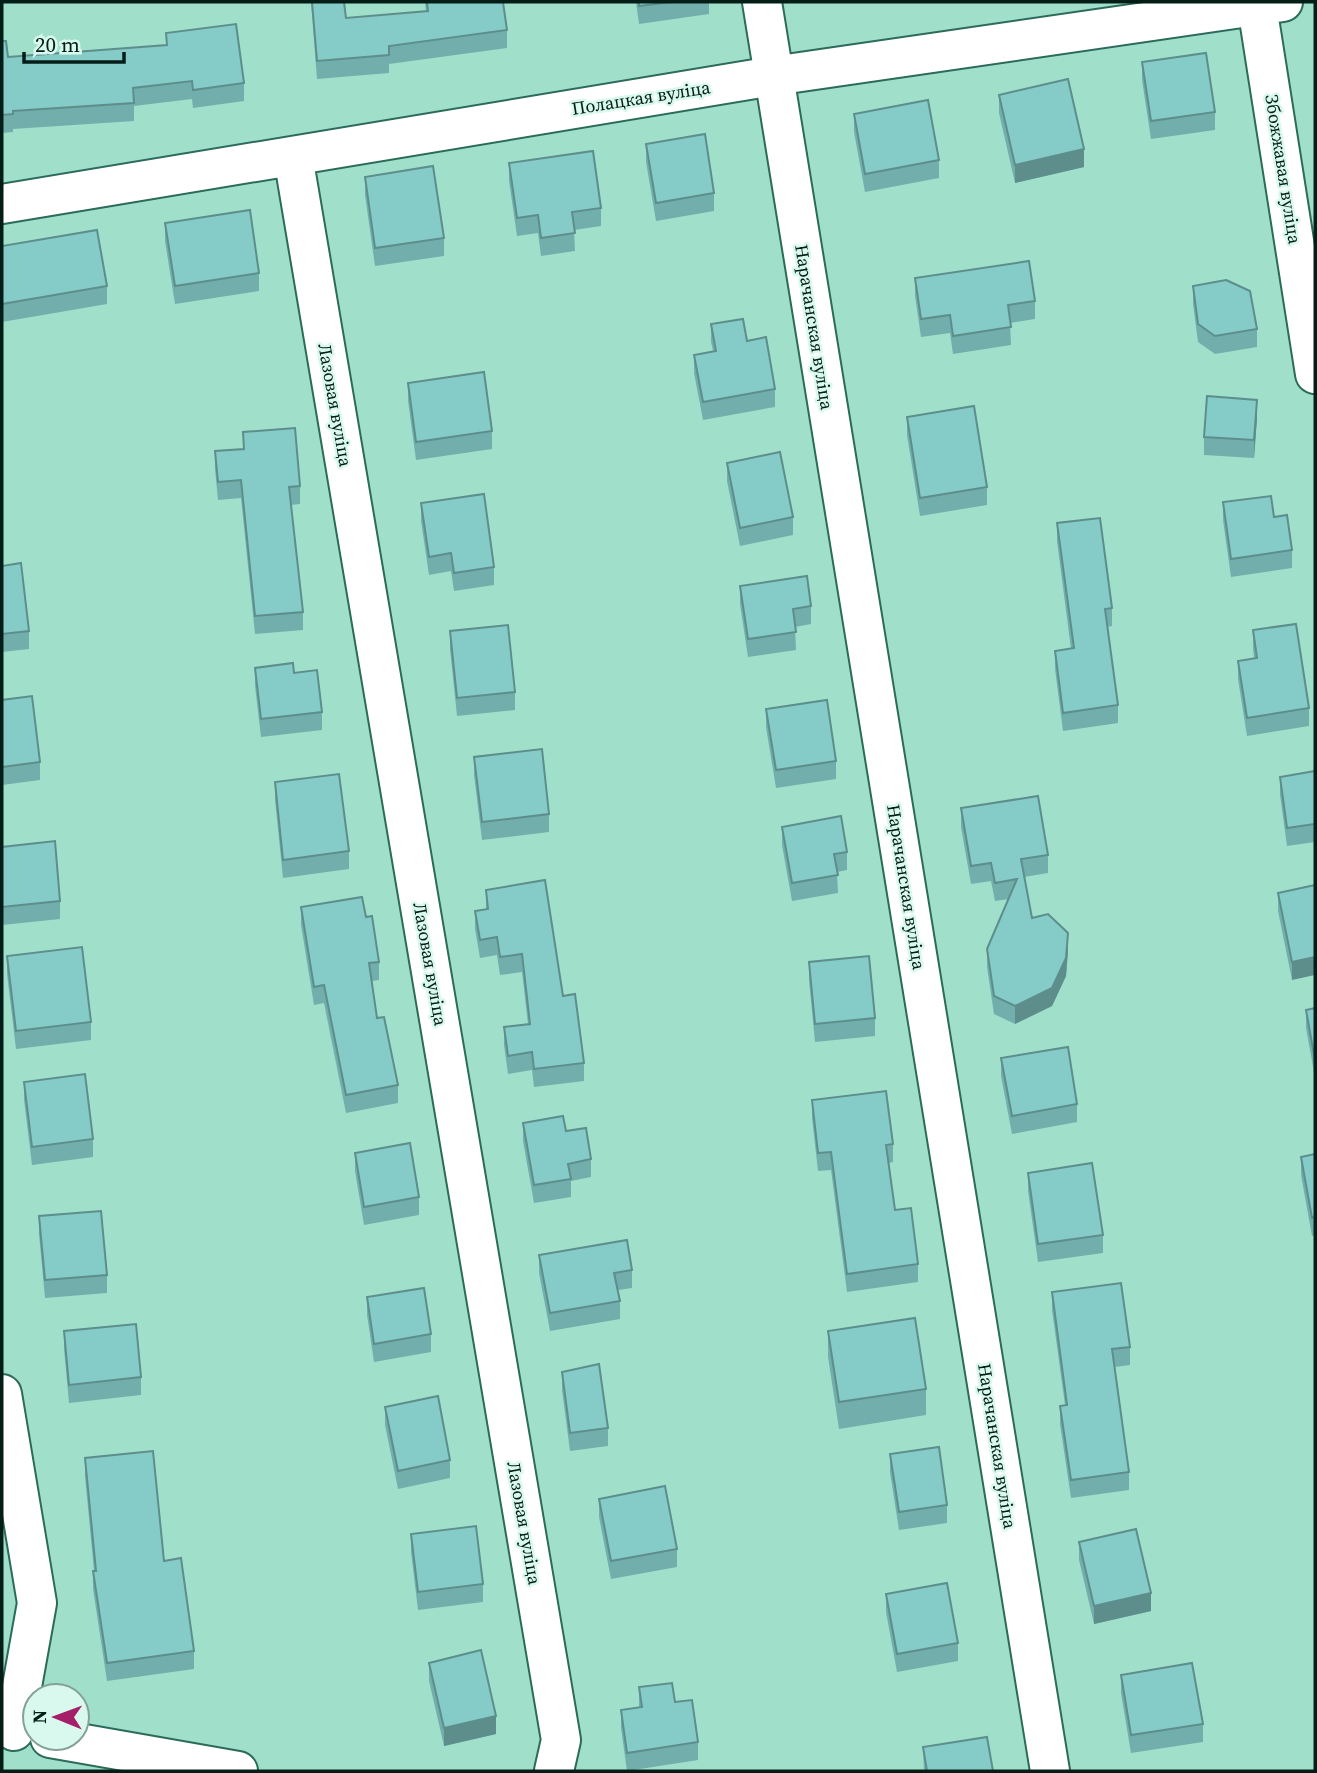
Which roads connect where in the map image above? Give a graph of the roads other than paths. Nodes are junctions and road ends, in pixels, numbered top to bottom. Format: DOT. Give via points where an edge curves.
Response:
graph roads {
  1 [pos="762,2"];
  2 [pos="1270,4"];
  3 [pos="773,76"];
  4 [pos="293,156"];
  5 [pos="2,204"];
  6 [pos="1315,374"];
  7 [pos="2,1394"];
  8 [pos="17,1732"];
  9 [pos="91,1745"];
  10 [pos="238,1771"];
  11 [pos="554,1771"];
  12 [pos="1050,1771"];
  1 -- 3 [label="street, Нарачанская вуліца"];
  2 -- 3 [label="street, Полацкая вуліца"];
  2 -- 6 [label="street, Збожжавая вуліца"];
  3 -- 4 [label="street, Полацкая вуліца"];
  3 -- 12 [label="street, Нарачанская вуліца"];
  4 -- 5 [label="street, Полацкая вуліца"];
  4 -- 11 [label="street, Лазовая вуліца" via="561,1740"];
  7 -- 8 [label="street" via="37,1602"];
  9 -- 10 [label="street"];
}
